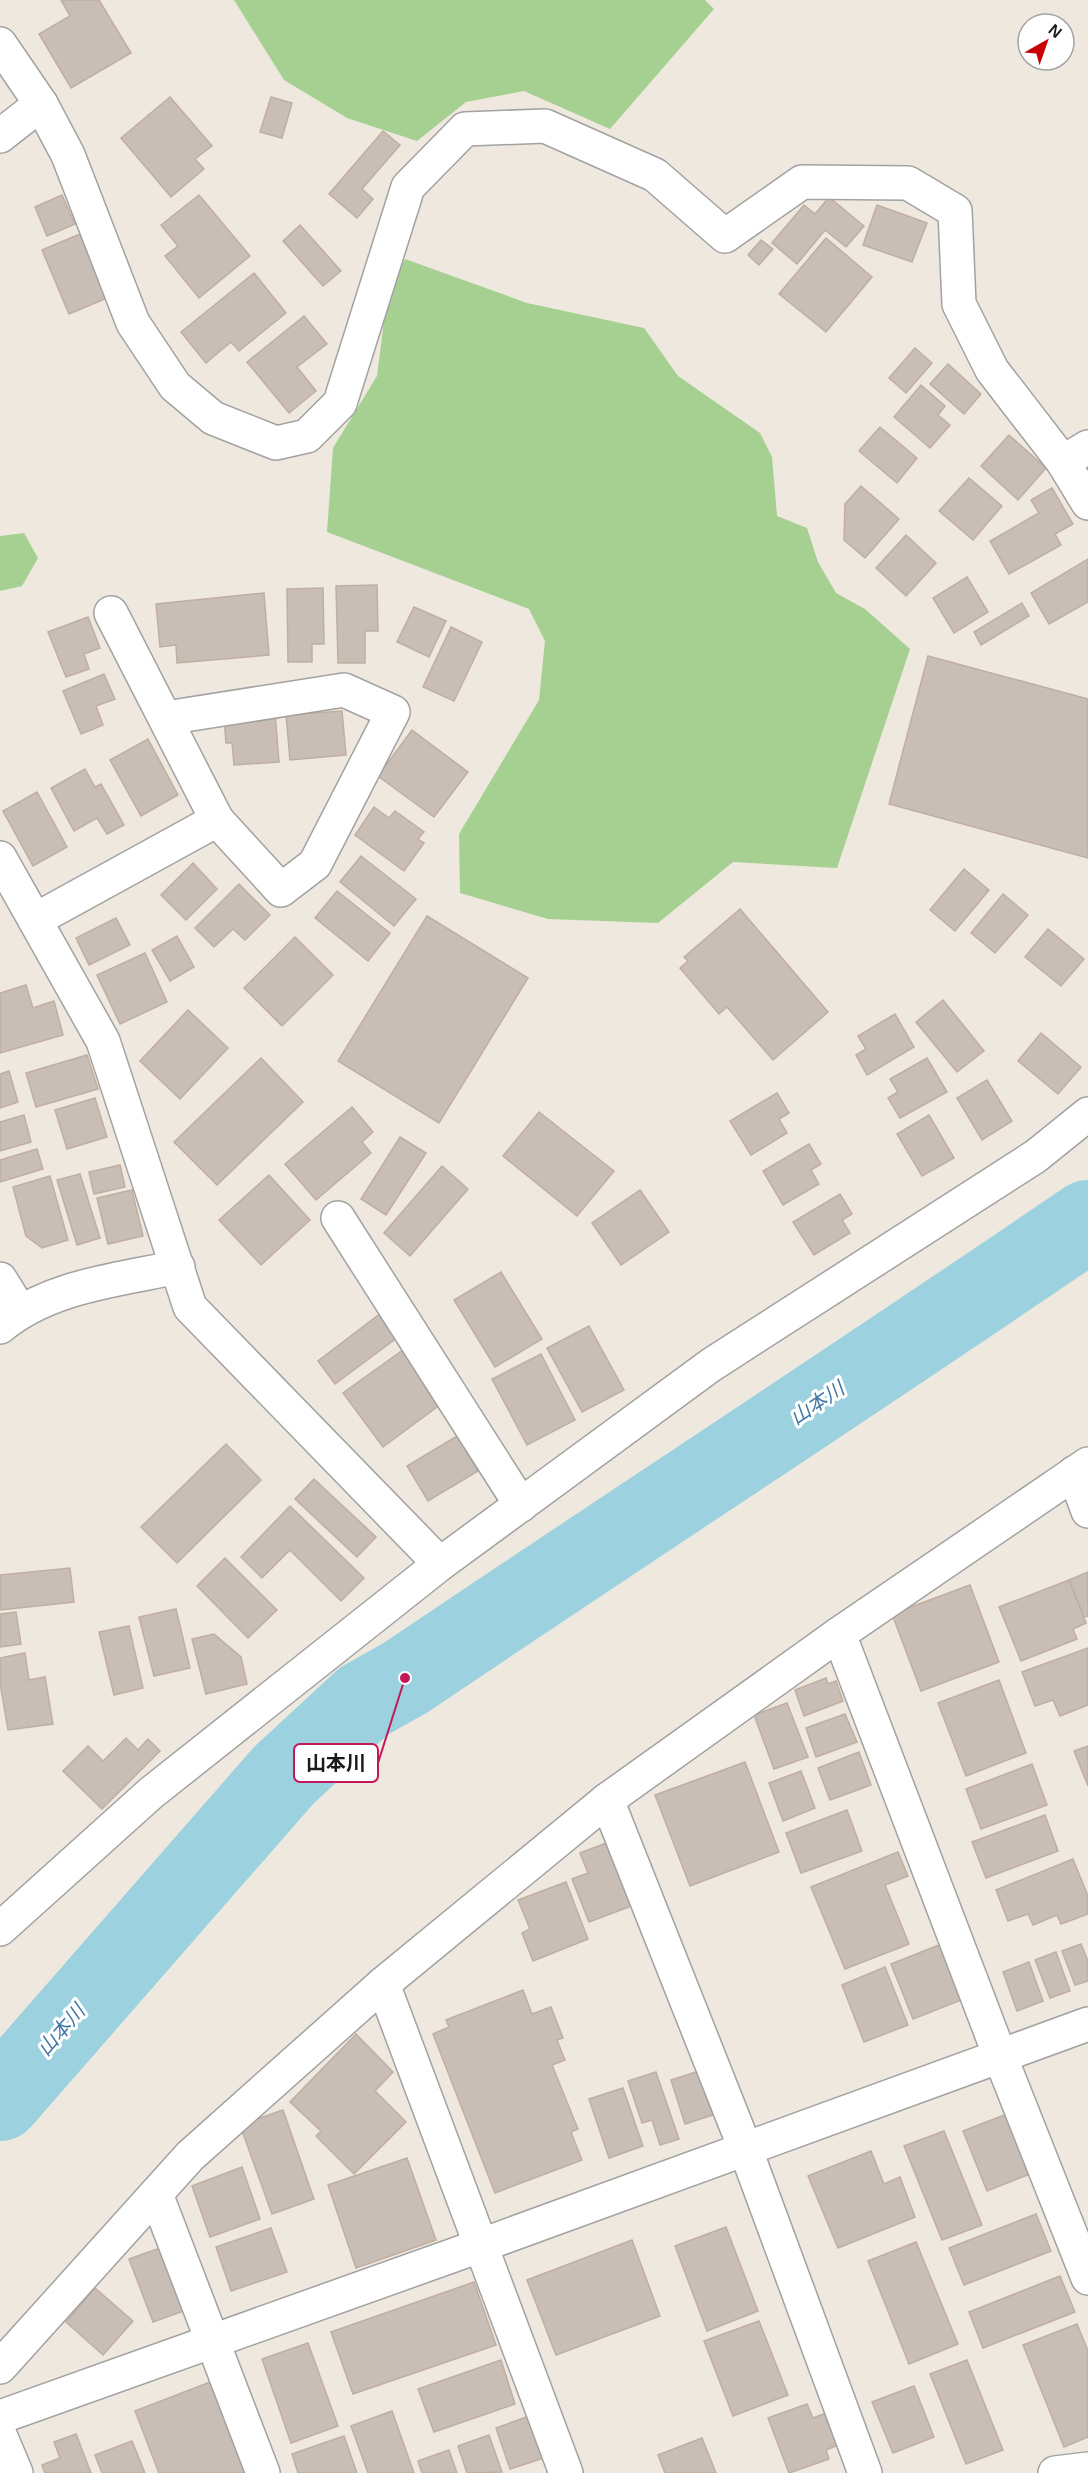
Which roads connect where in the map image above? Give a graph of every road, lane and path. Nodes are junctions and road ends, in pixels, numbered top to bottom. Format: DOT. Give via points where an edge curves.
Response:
graph roads {
  1 [pos="0,44"];
  2 [pos="41,104"];
  3 [pos="0,136"];
  4 [pos="1076,454"];
  5 [pos="1088,503"];
  6 [pos="111,613"];
  7 [pos="166,718"];
  8 [pos="217,820"];
  9 [pos="0,858"];
  10 [pos="35,920"];
  11 [pos="1088,1114"];
  12 [pos="338,1218"];
  13 [pos="178,1267"];
  14 [pos="0,1279"];
  15 [pos="10,1319"];
  16 [pos="1081,1468"];
  17 [pos="521,1505"];
  18 [pos="1088,1511"];
  19 [pos="440,1564"];
  20 [pos="839,1634"];
  21 [pos="607,1800"];
  22 [pos="0,1929"];
  23 [pos="383,1984"];
  24 [pos="1088,2024"];
  25 [pos="1000,2056"];
  26 [pos="746,2148"];
  27 [pos="156,2194"];
  28 [pos="482,2245"];
  29 [pos="1088,2278"];
  30 [pos="212,2341"];
  31 [pos="0,2367"];
  32 [pos="0,2417"];
  33 [pos="0,2435"];
  34 [pos="1088,2469"];
  35 [pos="16,2473"];
  36 [pos="263,2473"];
  37 [pos="566,2473"];
  38 [pos="865,2473"];
  39 [pos="1055,2473"];
  1 -- 2 [label="street"];
  2 -- 3 [label="street"];
  2 -- 4 [label="street" via="68,155 133,323 175,386 213,418 276,443 307,436 340,403 408,187 465,129 545,126 655,175 725,236 802,182 908,183 955,211 959,304 992,370"];
  4 -- 5 [label="street"];
  6 -- 7 [label="street"];
  7 -- 8 [label="street"];
  7 -- 8 [label="street" via="344,690 393,712 315,864 281,890"];
  8 -- 10 [label="street"];
  9 -- 10 [label="street"];
  10 -- 13 [label="street" via="103,1041"];
  11 -- 17 [label="street" via="1036,1156 711,1365"];
  12 -- 17 [label="street"];
  13 -- 15 [label="street" via="61,1292"];
  13 -- 19 [label="street" via="190,1307"];
  14 -- 15 [label="street"];
  16 -- 18 [label="street"];
  16 -- 20 [label="street"];
  17 -- 19 [label="street"];
  19 -- 22 [label="street" via="151,1793"];
  20 -- 21 [label="street"];
  20 -- 25 [label="street"];
  21 -- 23 [label="street"];
  21 -- 26 [label="street"];
  23 -- 27 [label="street" via="190,2156"];
  23 -- 28 [label="street"];
  24 -- 25 [label="street"];
  25 -- 26 [label="street"];
  25 -- 29 [label="street"];
  26 -- 28 [label="street"];
  26 -- 38 [label="street"];
  27 -- 30 [label="street"];
  27 -- 31 [label="street"];
  28 -- 30 [label="street"];
  28 -- 37 [label="street"];
  30 -- 32 [label="street"];
  30 -- 36 [label="street"];
  33 -- 35 [label="street"];
  34 -- 39 [label="street"];
}
